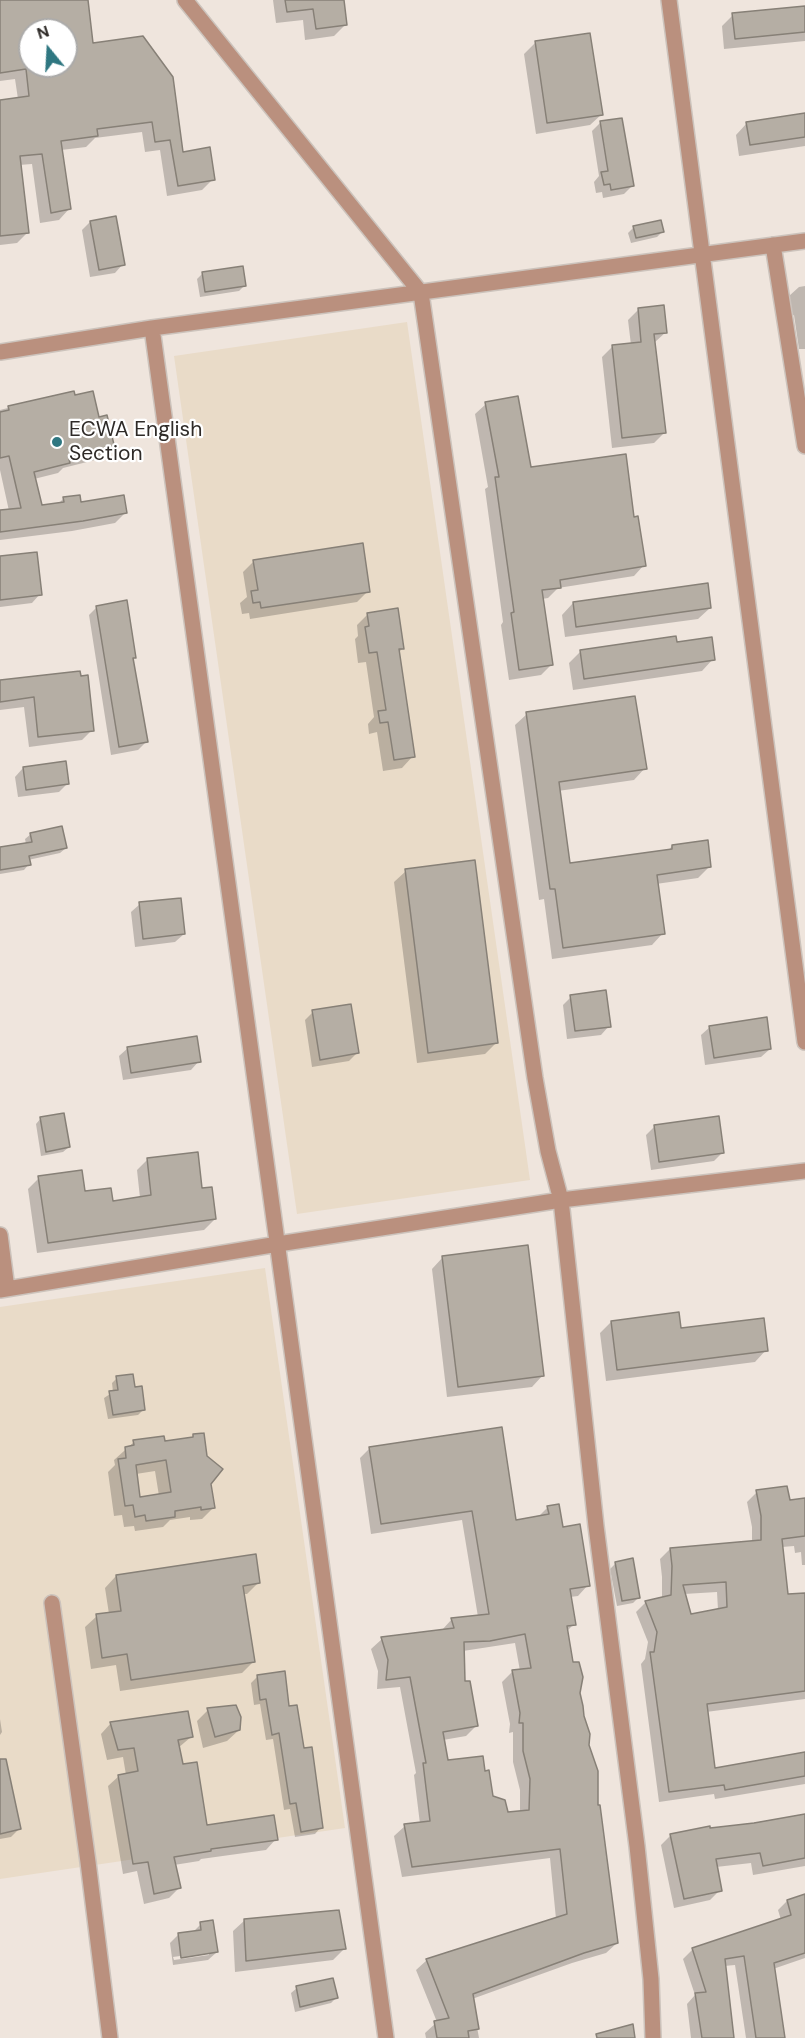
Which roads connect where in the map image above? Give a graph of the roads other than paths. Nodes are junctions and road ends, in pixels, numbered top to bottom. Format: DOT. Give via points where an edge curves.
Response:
graph roads {
  1 [pos="185,0"];
  2 [pos="669,0"];
  3 [pos="805,241"];
  4 [pos="773,245"];
  5 [pos="702,255"];
  6 [pos="421,293"];
  7 [pos="152,328"];
  8 [pos="0,352"];
  9 [pos="800,380"];
  10 [pos="805,446"];
  11 [pos="805,1042"];
  12 [pos="805,1171"];
  13 [pos="561,1200"];
  14 [pos="0,1235"];
  15 [pos="278,1244"];
  16 [pos="3,1290"];
  17 [pos="52,1603"];
  18 [pos="110,2038"];
  19 [pos="386,2038"];
  20 [pos="653,2038"];
  1 -- 6 [label="street"];
  2 -- 5 [label="street"];
  3 -- 4 [label="street"];
  4 -- 5 [label="street"];
  4 -- 9 [label="street"];
  5 -- 6 [label="street"];
  5 -- 11 [label="street"];
  6 -- 7 [label="street"];
  6 -- 13 [label="street" via="535,1077"];
  7 -- 8 [label="street"];
  7 -- 15 [label="street"];
  9 -- 10 [label="street"];
  12 -- 13 [label="street"];
  13 -- 15 [label="street"];
  13 -- 20 [label="street" via="596,1526 637,1846"];
  14 -- 16 [label="street"];
  15 -- 16 [label="street"];
  15 -- 19 [label="street"];
  17 -- 18 [label="street"];
}
